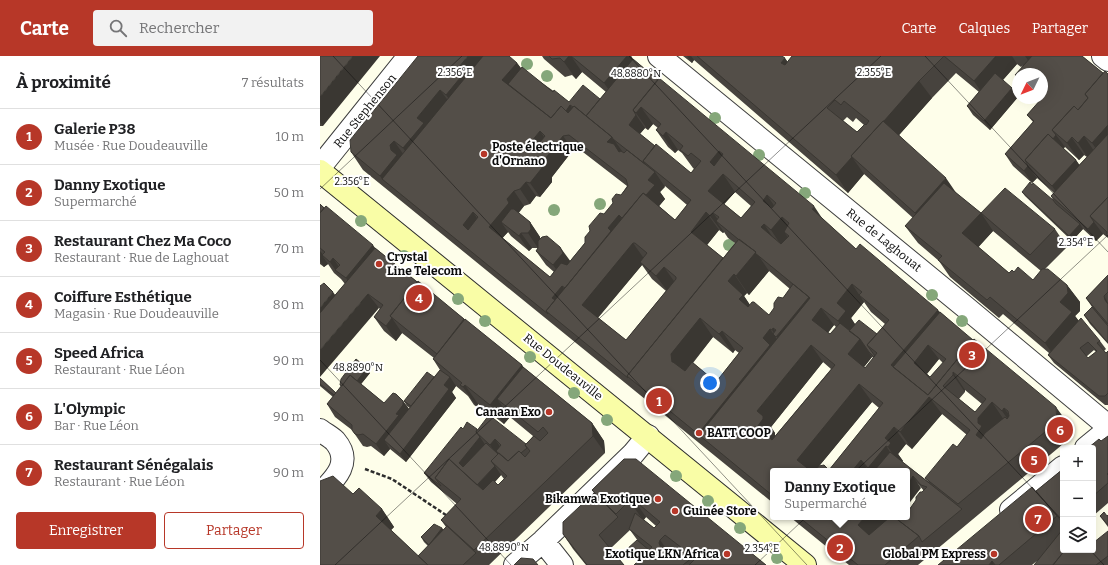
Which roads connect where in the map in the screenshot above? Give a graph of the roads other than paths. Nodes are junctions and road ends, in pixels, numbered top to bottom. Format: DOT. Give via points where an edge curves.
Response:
graph roads {
  1 [pos="409,56"];
  2 [pos="658,56"];
  3 [pos="1103,56"];
  4 [pos="1108,60"];
  5 [pos="320,167"];
  6 [pos="320,171"];
  7 [pos="1108,426"];
  8 [pos="320,430"];
  9 [pos="1108,430"];
  10 [pos="648,436"];
  11 [pos="1090,445"];
  12 [pos="1060,469"];
  13 [pos="320,494"];
  14 [pos="997,521"];
  15 [pos="543,541"];
  16 [pos="515,565"];
  17 [pos="562,565"];
  18 [pos="805,565"];
  1 -- 5 [label="street, Rue Stephenson"];
  2 -- 7 [label="street, Rue de Laghouat"];
  3 -- 4 [label="street"];
  6 -- 10 [label="street, Rue Doudeauville"];
  8 -- 13 [label="street" via="335,442 342,452 343,460 334,480"];
  9 -- 11 [label="street"];
  10 -- 15 [label="street" via="633,454"];
  10 -- 18 [label="street, Rue Doudeauville"];
  12 -- 14 [label="street"];
  15 -- 16 [label="street"];
  15 -- 17 [label="street"];
}
